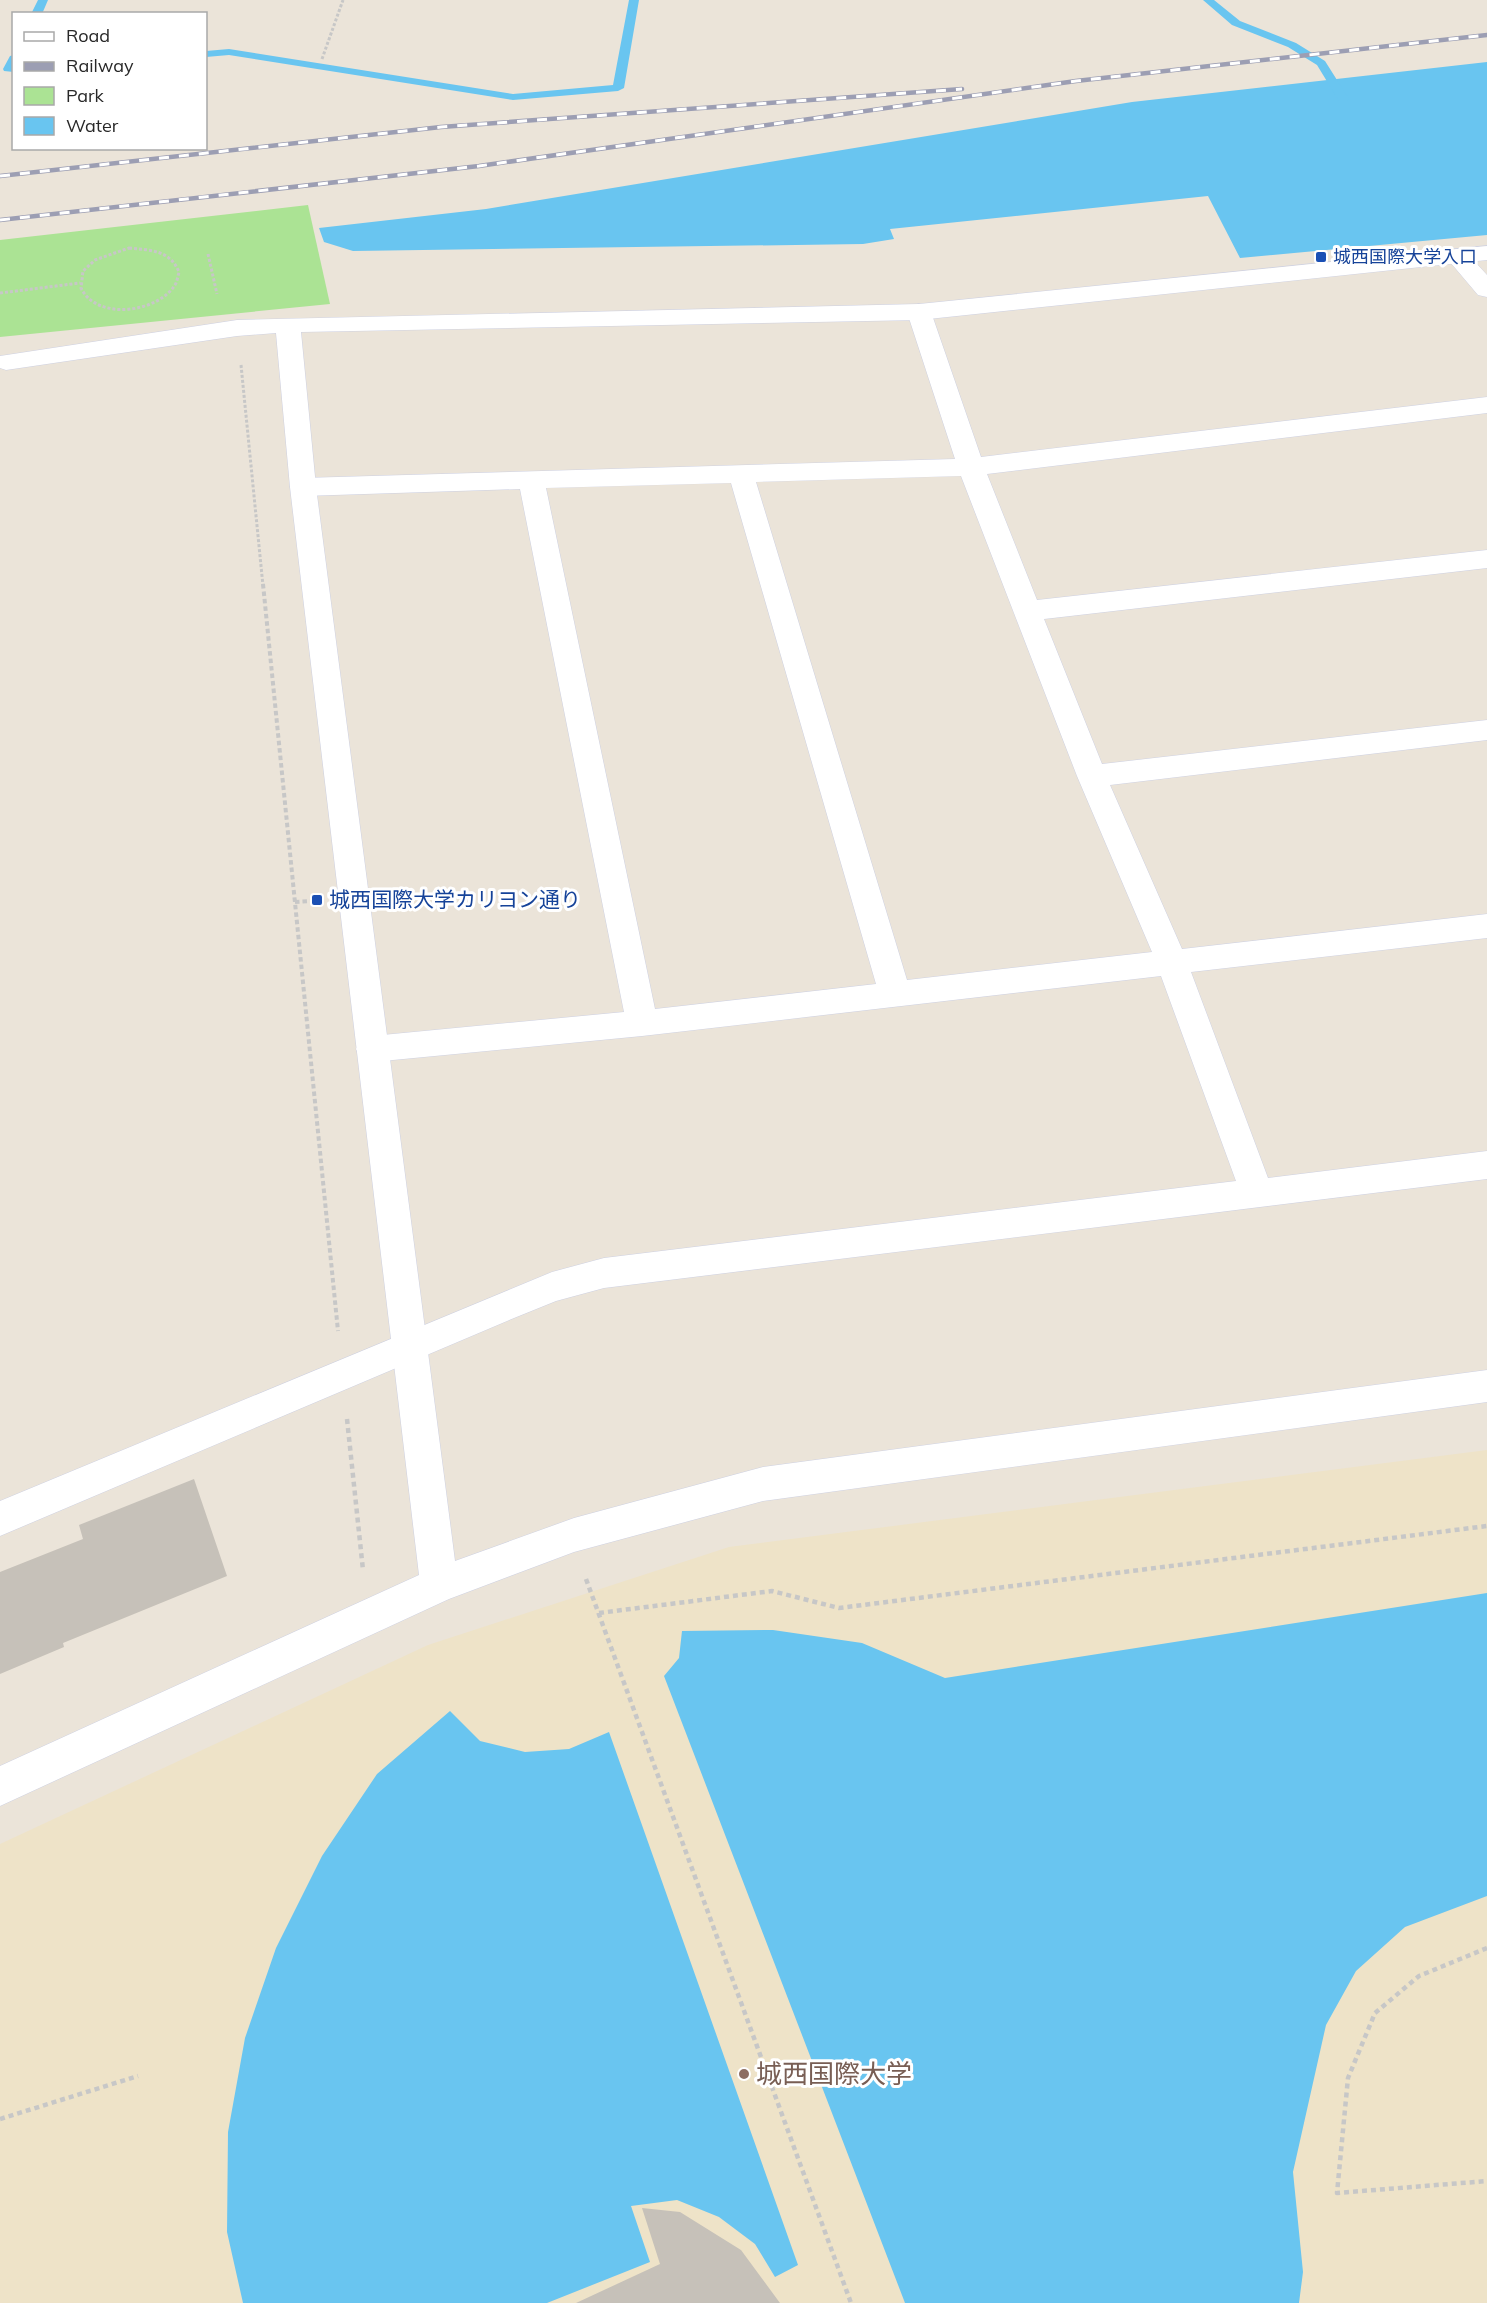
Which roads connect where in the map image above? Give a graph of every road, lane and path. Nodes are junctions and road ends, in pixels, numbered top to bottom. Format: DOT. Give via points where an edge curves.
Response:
graph roads {
  1 [pos="343,0"];
  2 [pos="322,58"];
  3 [pos="1487,253"];
  4 [pos="1458,256"];
  5 [pos="80,284"];
  6 [pos="1487,290"];
  7 [pos="0,293"];
  8 [pos="919,312"];
  9 [pos="288,325"];
  10 [pos="2,362"];
  11 [pos="1487,405"];
  12 [pos="971,467"];
  13 [pos="741,474"];
  14 [pos="531,480"];
  15 [pos="303,487"];
  16 [pos="1487,559"];
  17 [pos="1027,611"];
  18 [pos="1487,730"];
  19 [pos="1092,776"];
  20 [pos="317,900"];
  21 [pos="295,902"];
  22 [pos="1487,926"];
  23 [pos="1172,962"];
  24 [pos="896,994"];
  25 [pos="642,1023"];
  26 [pos="372,1049"];
  27 [pos="1487,1165"];
  28 [pos="1257,1193"];
  29 [pos="409,1346"];
  30 [pos="1487,1386"];
  31 [pos="0,1519"];
  32 [pos="1487,1526"];
  33 [pos="584,1575"];
  34 [pos="439,1585"];
  35 [pos="599,1613"];
  36 [pos="0,1786"];
  37 [pos="1487,1948"];
  38 [pos="138,2076"];
  39 [pos="0,2119"];
  40 [pos="1487,2181"];
  41 [pos="850,2303"];
  1 -- 2 [label="path"];
  3 -- 4 [label="street"];
  4 -- 6 [label="street"];
  4 -- 8 [label="street"];
  5 -- 5 [label="path" via="82,274 99,257 129,248 170,256 181,272 172,291 147,305 132,308 101,306 82,293"];
  5 -- 7 [label="path"];
  8 -- 9 [label="street"];
  8 -- 12 [label="street"];
  9 -- 10 [label="street" via="237,328"];
  9 -- 15 [label="street"];
  11 -- 12 [label="street"];
  12 -- 13 [label="street"];
  12 -- 17 [label="street"];
  13 -- 14 [label="street"];
  13 -- 24 [label="street"];
  14 -- 15 [label="street"];
  14 -- 25 [label="street"];
  15 -- 26 [label="street"];
  16 -- 17 [label="street"];
  17 -- 19 [label="street"];
  18 -- 19 [label="street"];
  19 -- 23 [label="street"];
  20 -- 21 [label="path"];
  22 -- 23 [label="street"];
  23 -- 24 [label="street"];
  23 -- 28 [label="street"];
  24 -- 25 [label="street"];
  25 -- 26 [label="street"];
  26 -- 29 [label="street"];
  27 -- 28 [label="street"];
  28 -- 29 [label="street" via="604,1274 552,1287"];
  29 -- 31 [label="street"];
  29 -- 34 [label="street"];
  30 -- 34 [label="street" via="763,1484 574,1535"];
  32 -- 35 [label="path" via="839,1608 772,1591"];
  33 -- 35 [label="path"];
  34 -- 36 [label="street"];
  35 -- 41 [label="path"];
  37 -- 40 [label="path" via="1419,1976 1376,2013 1348,2078 1337,2193"];
  38 -- 39 [label="path"];
}
